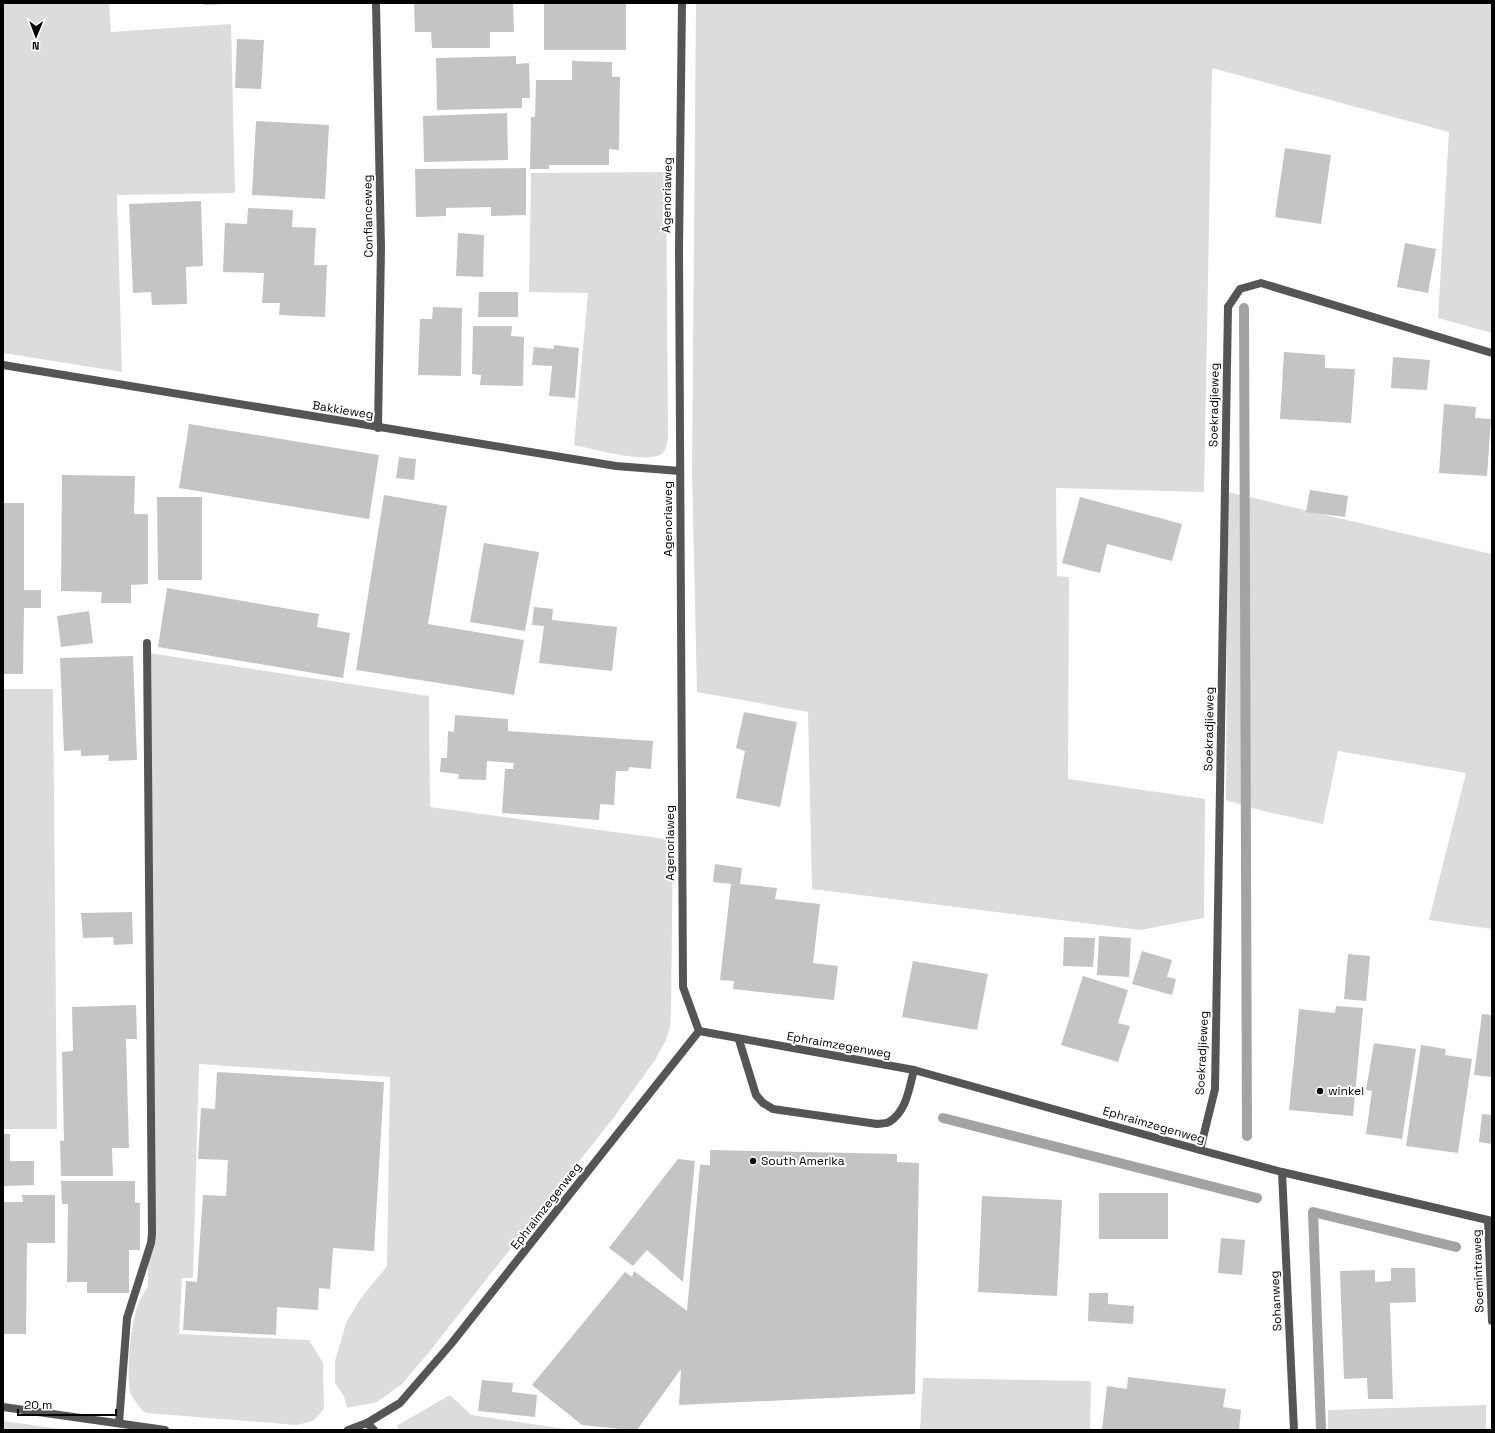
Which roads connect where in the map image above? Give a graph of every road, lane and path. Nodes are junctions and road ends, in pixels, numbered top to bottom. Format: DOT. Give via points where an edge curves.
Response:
graph roads {
  1 [pos="376,3"];
  2 [pos="682,3"];
  3 [pos="1492,353"];
  4 [pos="3,365"];
  5 [pos="378,428"];
  6 [pos="680,471"];
  7 [pos="147,643"];
  8 [pos="699,1032"];
  9 [pos="739,1040"];
  10 [pos="914,1070"];
  11 [pos="1200,1150"];
  12 [pos="1282,1172"];
  13 [pos="1490,1220"];
  14 [pos="1492,1321"];
  15 [pos="3,1407"];
  16 [pos="118,1423"];
  17 [pos="367,1423"];
  18 [pos="165,1430"];
  19 [pos="348,1430"];
  20 [pos="374,1430"];
  21 [pos="1294,1430"];
  1 -- 5 [label="street, Confianceweg" via="381,247"];
  2 -- 6 [label="street, Agenoriaweg"];
  3 -- 11 [label="street, Soekradjieweg" via="1261,283 1240,289 1228,307 1214,1089"];
  4 -- 5 [label="street, Bakkieweg"];
  5 -- 6 [label="street, Bakkieweg" via="616,466"];
  6 -- 8 [label="street, Agenoriaweg" via="683,987"];
  7 -- 16 [label="street" via="152,1243 127,1318"];
  8 -- 9 [label="street, Ephraimzegenweg"];
  8 -- 17 [label="street, Ephraimzegenweg" via="451,1344 400,1403"];
  9 -- 10 [label="street, Ephraimzegenweg"];
  9 -- 10 [label="street" via="756,1095 773,1109 876,1124 888,1122 897,1115 904,1104"];
  10 -- 11 [label="street, Ephraimzegenweg"];
  11 -- 12 [label="street, Ephraimzegenweg"];
  12 -- 13 [label="street, Ephraimzegenweg"];
  12 -- 21 [label="street, Sohanweg"];
  13 -- 14 [label="street, Soemintraweg"];
  15 -- 16 [label="street"];
  16 -- 18 [label="street"];
  17 -- 19 [label="street, Ephraimzegenweg"];
  17 -- 20 [label="street"];
}
